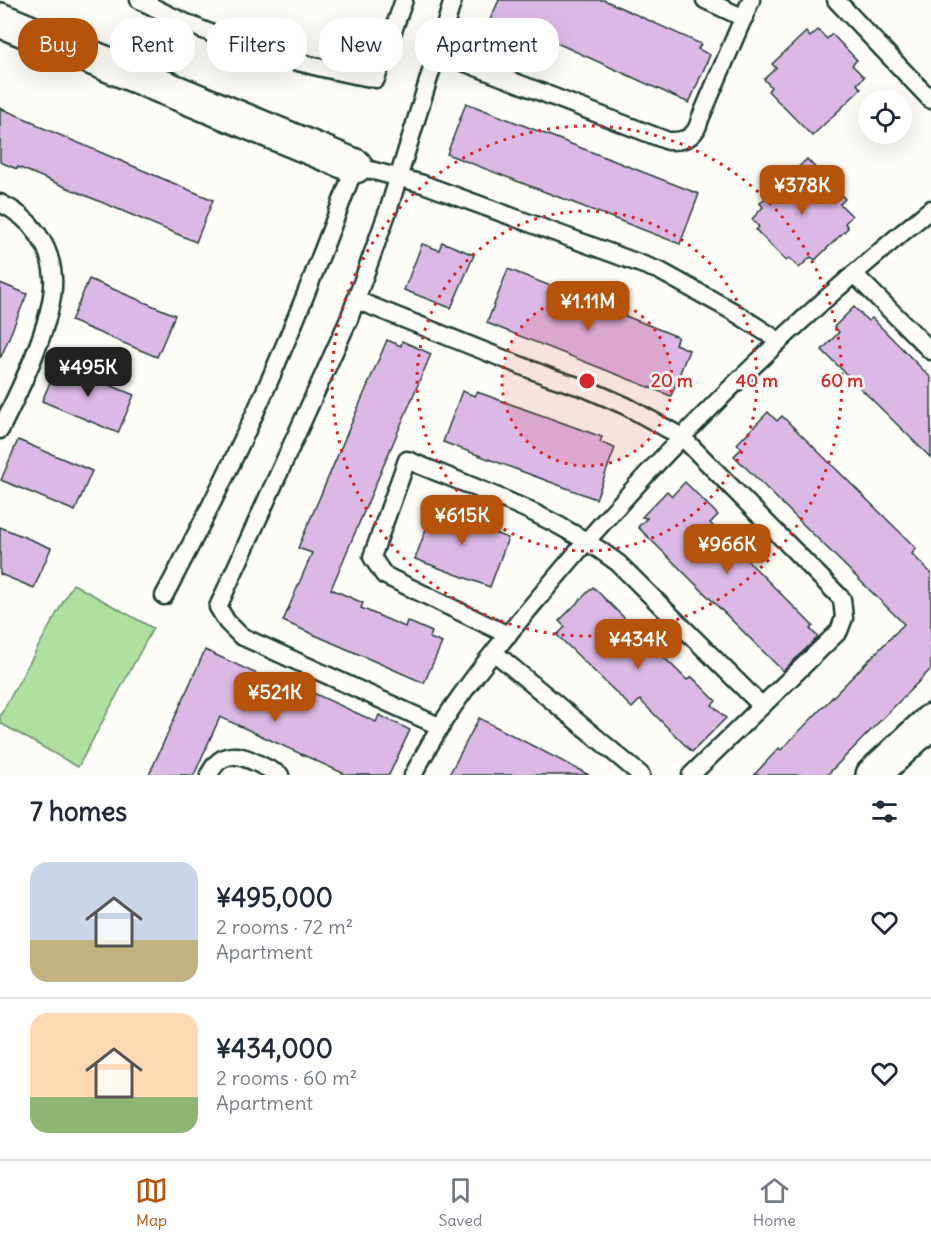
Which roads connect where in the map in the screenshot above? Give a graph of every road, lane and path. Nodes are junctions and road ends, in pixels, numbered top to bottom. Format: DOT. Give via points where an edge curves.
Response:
graph roads {
  1 [pos="139,0"];
  2 [pos="404,0"];
  3 [pos="453,0"];
  4 [pos="705,0"];
  5 [pos="752,0"];
  6 [pos="836,0"];
  7 [pos="447,18"];
  8 [pos="744,18"];
  9 [pos="0,20"];
  10 [pos="431,72"];
  11 [pos="489,72"];
  12 [pos="931,100"];
  13 [pos="355,166"];
  14 [pos="399,177"];
  15 [pos="0,203"];
  16 [pos="931,209"];
  17 [pos="854,274"];
  18 [pos="356,300"];
  19 [pos="779,341"];
  20 [pos="931,351"];
  21 [pos="0,430"];
  22 [pos="682,437"];
  23 [pos="587,541"];
  24 [pos="164,596"];
  25 [pos="508,635"];
  26 [pos="495,653"];
  27 [pos="762,706"];
  28 [pos="931,721"];
  29 [pos="441,727"];
  30 [pos="209,775"];
  31 [pos="280,775"];
  32 [pos="413,775"];
  33 [pos="641,775"];
  34 [pos="692,775"];
  35 [pos="873,775"];
  1 -- 2 [label="lane" via="179,21 256,51 376,79"];
  3 -- 7 [label="lane"];
  4 -- 8 [label="lane"];
  5 -- 8 [label="lane"];
  6 -- 12 [label="lane"];
  8 -- 11 [label="lane" via="699,127 681,142 668,141"];
  9 -- 13 [label="street"];
  10 -- 14 [label="lane"];
  13 -- 14 [label="lane"];
  13 -- 24 [label="lane" via="274,370 207,515"];
  14 -- 18 [label="lane"];
  14 -- 19 [label="lane" via="660,271"];
  15 -- 21 [label="lane" via="27,220 39,235 47,249 54,279 33,359"];
  16 -- 17 [label="lane"];
  17 -- 19 [label="lane"];
  17 -- 20 [label="lane"];
  18 -- 22 [label="lane" via="587,389"];
  18 -- 29 [label="lane" via="218,607 226,622 241,636"];
  19 -- 22 [label="lane"];
  22 -- 23 [label="lane"];
  22 -- 27 [label="lane" via="842,599 844,618 839,631"];
  23 -- 25 [label="lane"];
  23 -- 25 [label="lane" via="550,519 407,460 372,557 384,574"];
  23 -- 27 [label="lane" via="618,563"];
  25 -- 26 [label="lane"];
  26 -- 29 [label="lane"];
  26 -- 33 [label="lane"];
  27 -- 34 [label="lane"];
  28 -- 35 [label="street"];
  29 -- 32 [label="lane"];
  30 -- 31 [label="lane" via="227,756 240,756"];
}
